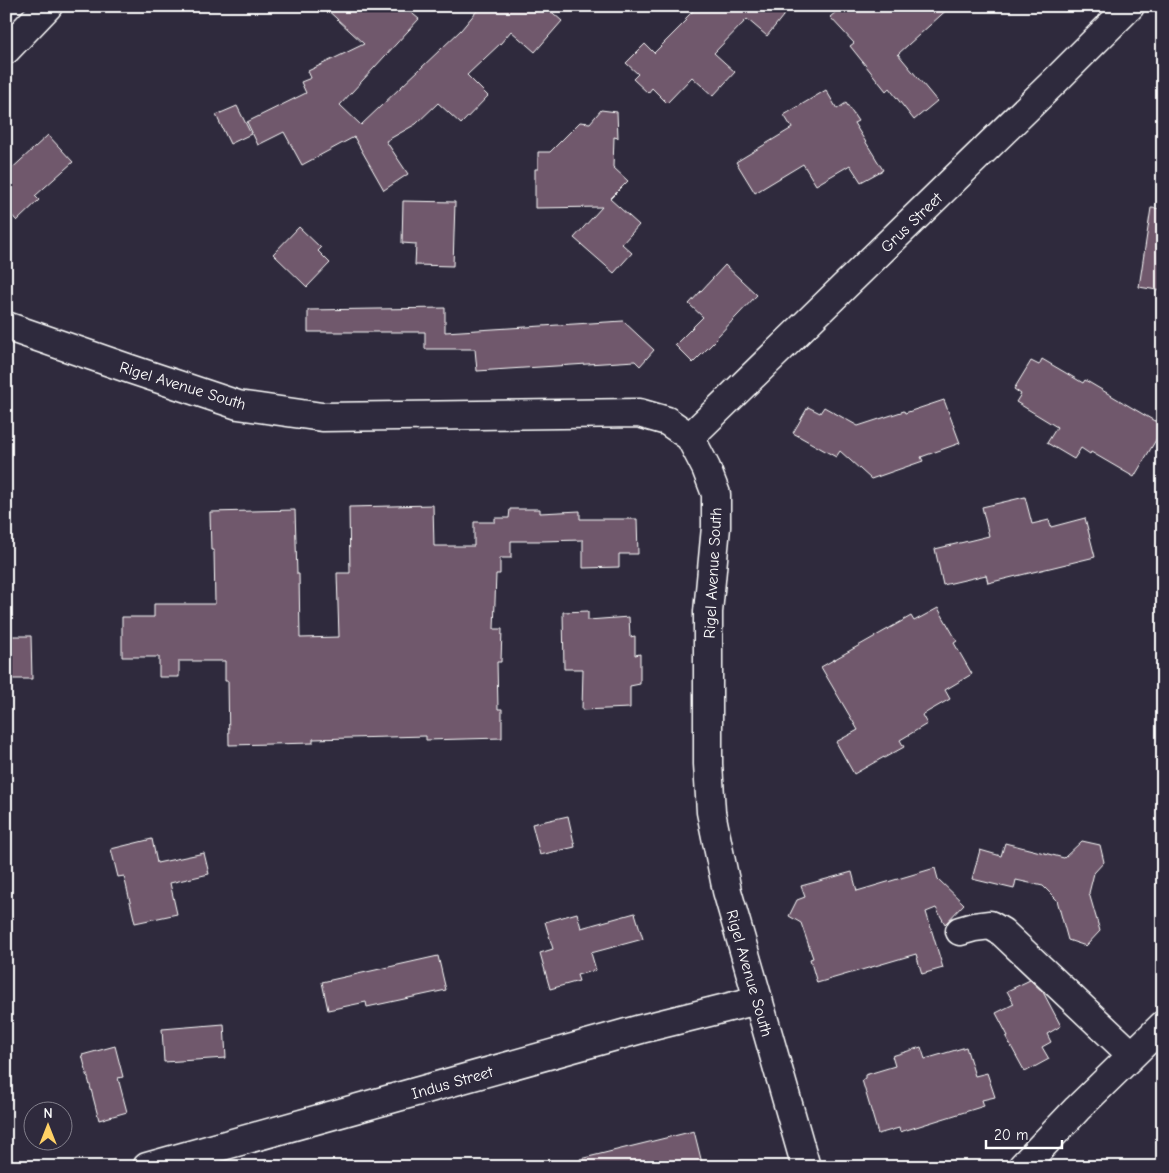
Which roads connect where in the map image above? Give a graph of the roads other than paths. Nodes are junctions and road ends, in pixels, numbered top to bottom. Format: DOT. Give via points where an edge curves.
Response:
graph roads {
  1 [pos="48,6"];
  2 [pos="1130,6"];
  3 [pos="6,50"];
  4 [pos="6,326"];
  5 [pos="690,437"];
  6 [pos="960,932"];
  7 [pos="758,1000"];
  8 [pos="1163,1025"];
  9 [pos="1132,1055"];
  10 [pos="147,1167"];
  11 [pos="806,1167"];
  12 [pos="1022,1167"];
  1 -- 3 [label="street"];
  2 -- 5 [label="street, Grus Street"];
  4 -- 5 [label="street, Rigel Avenue South" via="238,405 322,417 640,413 667,421"];
  5 -- 7 [label="street, Rigel Avenue South" via="716,494 708,612 711,812 727,891"];
  6 -- 9 [label="street" via="990,925 1002,932"];
  7 -- 10 [label="street, Indus Street" via="641,1029"];
  7 -- 11 [label="street, Rigel Avenue South"];
  8 -- 9 [label="street"];
  9 -- 12 [label="street"];
}
